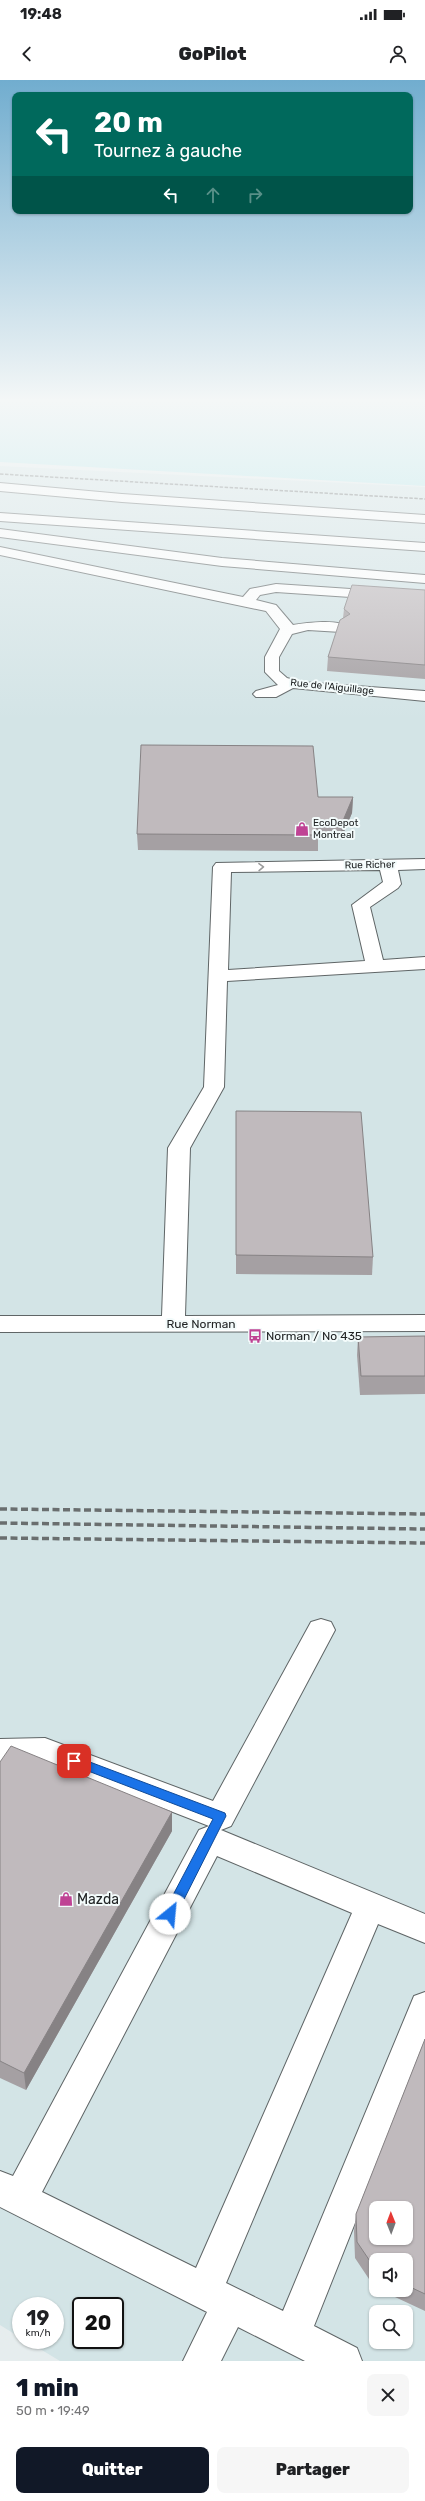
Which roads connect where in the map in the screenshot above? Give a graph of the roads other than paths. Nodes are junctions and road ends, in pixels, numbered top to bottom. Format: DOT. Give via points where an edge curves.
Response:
graph roads {
  1 [pos="124,508"];
  2 [pos="266,508"];
  3 [pos="0,510"];
  4 [pos="0,518"];
  5 [pos="425,519"];
  6 [pos="0,527"];
  7 [pos="425,529"];
  8 [pos="0,533"];
  9 [pos="425,540"];
  10 [pos="425,547"];
  11 [pos="0,551"];
  12 [pos="127,551"];
  13 [pos="86,567"];
  14 [pos="425,578"];
  15 [pos="425,598"];
  16 [pos="246,602"];
  17 [pos="341,628"];
  18 [pos="290,629"];
  19 [pos="290,684"];
  20 [pos="261,694"];
  21 [pos="425,696"];
  22 [pos="388,864"];
  23 [pos="425,864"];
  24 [pos="425,963"];
  25 [pos="374,965"];
  26 [pos="218,976"];
  27 [pos="425,1323"];
  28 [pos="0,1324"];
  29 [pos="173,1324"];
  30 [pos="321,1630"];
  31 [pos="0,1751"];
  32 [pos="215,1828"];
  33 [pos="370,1906"];
  34 [pos="425,1930"];
  35 [pos="425,2007"];
  36 [pos="10,2194"];
  37 [pos="217,2298"];
  38 [pos="292,2335"];
  39 [pos="201,2361"];
  40 [pos="344,2361"];
  1 -- 7 [label="street"];
  2 -- 5 [label="street"];
  3 -- 9 [label="street"];
  4 -- 6 [label="street" via="4,521"];
  4 -- 10 [label="street"];
  8 -- 12 [label="street"];
  11 -- 13 [label="street"];
  12 -- 13 [label="street"];
  12 -- 14 [label="street" via="253,565"];
  13 -- 16 [label="street"];
  15 -- 16 [label="street" via="276,588 255,592"];
  16 -- 18 [label="street" via="276,610 283,623"];
  17 -- 18 [label="street" via="308,626"];
  18 -- 19 [label="street, Rue de l'Aiguillage" via="284,633 274,652 271,670 277,678"];
  19 -- 20 [label="street" via="276,692"];
  19 -- 21 [label="street, Rue de l'Aiguillage"];
  22 -- 23 [label="street, Rue Richer"];
  22 -- 25 [label="street" via="392,884 361,905"];
  26 -- 22 [label="street, Rue Richer, one-way" via="222,867"];
  24 -- 25 [label="street"];
  25 -- 26 [label="street"];
  26 -- 29 [label="street" via="214,1088 179,1148"];
  27 -- 29 [label="street, Rue Norman"];
  28 -- 29 [label="street, Rue Norman"];
  30 -- 32 [label="street"];
  31 -- 32 [label="street" via="45,1750"];
  32 -- 33 [label="street"];
  32 -- 36 [label="street"];
  33 -- 34 [label="street"];
  33 -- 37 [label="street"];
  35 -- 38 [label="street"];
  36 -- 37 [label="street"];
  37 -- 38 [label="street"];
  37 -- 39 [label="street"];
  38 -- 40 [label="street"];
}
